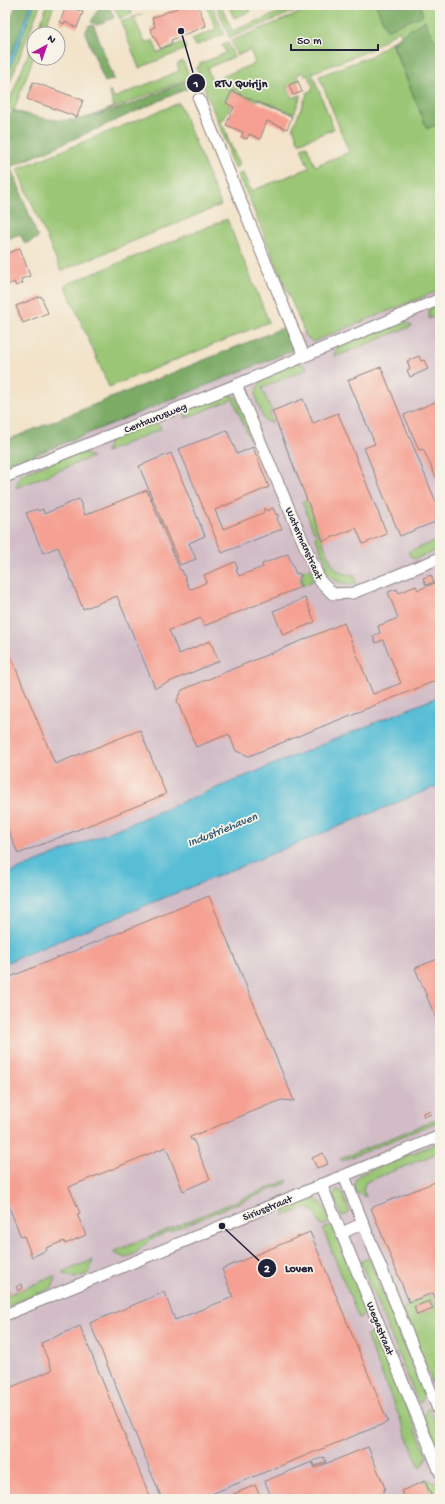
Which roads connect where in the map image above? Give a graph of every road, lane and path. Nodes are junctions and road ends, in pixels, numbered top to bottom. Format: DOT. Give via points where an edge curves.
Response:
graph roads {
  1 [pos="199,99"];
  2 [pos="440,299"];
  3 [pos="304,356"];
  4 [pos="236,385"];
  5 [pos="5,477"];
  6 [pos="440,558"];
  7 [pos="440,1136"];
  8 [pos="344,1176"];
  9 [pos="321,1184"];
  10 [pos="362,1223"];
  11 [pos="342,1233"];
  12 [pos="5,1315"];
  13 [pos="440,1414"];
  14 [pos="440,1472"];
  1 -- 3 [label="street"];
  2 -- 3 [label="street, Centaurusweg"];
  3 -- 4 [label="street, Centaurusweg"];
  4 -- 5 [label="street, Centaurusweg"];
  4 -- 6 [label="street, Watermanstraat" via="320,580 333,594 353,593"];
  7 -- 8 [label="street, Siriusstraat"];
  8 -- 9 [label="street, Siriusstraat"];
  8 -- 10 [label="street, Wegastraat"];
  9 -- 11 [label="street, Wegastraat"];
  9 -- 12 [label="street, Siriusstraat"];
  10 -- 11 [label="street"];
  10 -- 13 [label="street, Wegastraat"];
  11 -- 14 [label="street, Wegastraat"];
}
